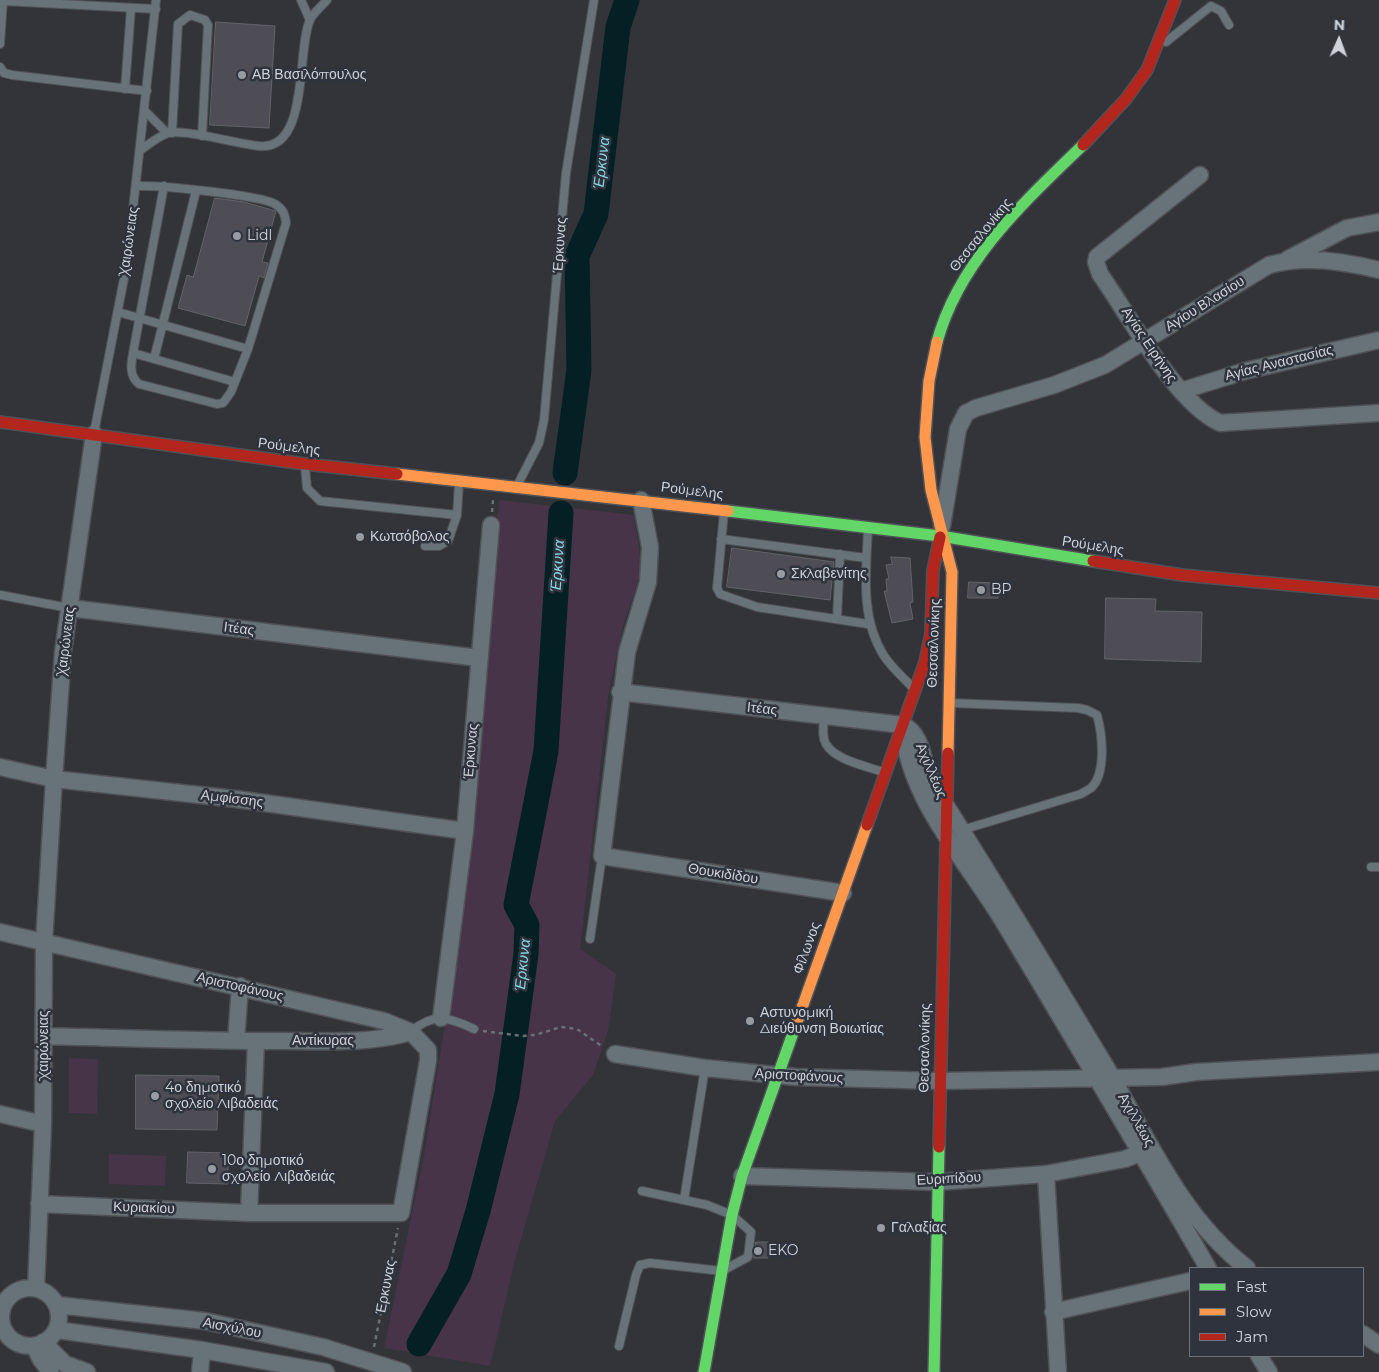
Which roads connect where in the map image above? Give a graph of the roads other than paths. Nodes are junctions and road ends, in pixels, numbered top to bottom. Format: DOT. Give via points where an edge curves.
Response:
graph roads {
  1 [pos="156,0"];
  2 [pos="301,0"];
  3 [pos="327,0"];
  4 [pos="594,0"];
  5 [pos="1175,0"];
  6 [pos="3,1"];
  7 [pos="132,8"];
  8 [pos="156,9"];
  9 [pos="310,20"];
  10 [pos="1229,25"];
  11 [pos="1159,43"];
  12 [pos="0,44"];
  13 [pos="0,66"];
  14 [pos="125,89"];
  15 [pos="147,91"];
  16 [pos="145,110"];
  17 [pos="170,133"];
  18 [pos="202,136"];
  19 [pos="142,149"];
  20 [pos="1200,175"];
  21 [pos="137,186"];
  22 [pos="164,186"];
  23 [pos="196,191"];
  24 [pos="1379,222"];
  25 [pos="1286,260"];
  26 [pos="1379,270"];
  27 [pos="118,312"];
  28 [pos="140,317"];
  29 [pos="163,324"];
  30 [pos="1379,340"];
  31 [pos="1145,341"];
  32 [pos="248,350"];
  33 [pos="133,352"];
  34 [pos="154,359"];
  35 [pos="235,382"];
  36 [pos="1181,390"];
  37 [pos="1379,413"];
  38 [pos="0,422"];
  39 [pos="94,434"];
  40 [pos="305,464"];
  41 [pos="459,481"];
  42 [pos="517,486"];
  43 [pos="641,500"];
  44 [pos="724,510"];
  45 [pos="457,515"];
  46 [pos="492,525"];
  47 [pos="868,527"];
  48 [pos="940,536"];
  49 [pos="721,539"];
  50 [pos="424,546"];
  51 [pos="840,554"];
  52 [pos="866,558"];
  53 [pos="1379,593"];
  54 [pos="0,595"];
  55 [pos="70,608"];
  56 [pos="837,619"];
  57 [pos="868,624"];
  58 [pos="479,658"];
  59 [pos="915,691"];
  60 [pos="620,692"];
  61 [pos="947,703"];
  62 [pos="824,716"];
  63 [pos="903,725"];
  64 [pos="0,767"];
  65 [pos="886,773"];
  66 [pos="54,779"];
  67 [pos="945,804"];
  68 [pos="962,830"];
  69 [pos="465,831"];
  70 [pos="944,832"];
  71 [pos="602,856"];
  72 [pos="843,893"];
  73 [pos="0,932"];
  74 [pos="590,939"];
  75 [pos="44,942"];
  76 [pos="240,986"];
  77 [pos="441,1018"];
  78 [pos="474,1029"];
  79 [pos="411,1032"];
  80 [pos="44,1036"];
  81 [pos="236,1041"];
  82 [pos="256,1041"];
  83 [pos="615,1054"];
  84 [pos="1379,1062"];
  85 [pos="705,1068"];
  86 [pos="778,1076"];
  87 [pos="1105,1079"];
  88 [pos="939,1081"];
  89 [pos="0,1114"];
  90 [pos="43,1124"];
  91 [pos="1146,1151"];
  92 [pos="1046,1174"];
  93 [pos="742,1176"];
  94 [pos="938,1182"];
  95 [pos="642,1191"];
  96 [pos="684,1200"];
  97 [pos="39,1204"];
  98 [pos="248,1213"];
  99 [pos="732,1215"];
  100 [pos="1207,1267"];
  101 [pos="1246,1267"];
  102 [pos="722,1271"];
  103 [pos="1189,1282"];
  104 [pos="36,1288"];
  105 [pos="6,1292"];
  106 [pos="57,1306"];
  107 [pos="1053,1312"];
  108 [pos="0,1315"];
  109 [pos="56,1330"];
  110 [pos="1364,1335"];
  111 [pos="38,1344"];
  112 [pos="1379,1344"];
  113 [pos="620,1346"];
  114 [pos="202,1350"];
  115 [pos="1260,1357"];
  116 [pos="54,1368"];
  117 [pos="386,1369"];
  118 [pos="88,1372"];
  119 [pos="200,1372"];
  120 [pos="326,1372"];
  121 [pos="403,1372"];
  122 [pos="704,1372"];
  123 [pos="934,1372"];
  124 [pos="1058,1372"];
  125 [pos="1269,1372"];
  1 -- 8 [label="lane, Χαιρώνειας"];
  2 -- 9 [label="lane"];
  3 -- 9 [label="lane"];
  4 -- 42 [label="lane, Έρκυνας" via="566,173 544,420 539,443"];
  5 -- 11 [label="main road, Θεσσαλονίκης"];
  6 -- 7 [label="lane"];
  6 -- 12 [label="lane"];
  7 -- 8 [label="lane"];
  7 -- 14 [label="lane"];
  8 -- 15 [label="lane, Χαιρώνειας"];
  9 -- 18 [label="lane" via="294,119 286,136 275,145 260,146"];
  10 -- 11 [label="lane" via="1221,11 1211,6 1169,41"];
  11 -- 48 [label="main road, Θεσσαλονίκης" via="1148,68 1134,88 999,232 954,294 937,343 924,413 924,448"];
  13 -- 14 [label="lane" via="4,73 12,75"];
  14 -- 15 [label="lane"];
  15 -- 16 [label="lane, Χαιρώνειας"];
  16 -- 17 [label="lane"];
  16 -- 19 [label="lane, Χαιρώνειας"];
  17 -- 18 [label="lane"];
  17 -- 18 [label="lane" via="178,24 190,15 205,20 208,25"];
  17 -- 19 [label="lane"];
  19 -- 21 [label="lane, Χαιρώνειας"];
  20 -- 31 [label="street, Αγίας Ειρήνης" via="1098,257 1097,268"];
  21 -- 22 [label="lane"];
  21 -- 27 [label="lane, Χαιρώνειας"];
  22 -- 23 [label="lane"];
  22 -- 28 [label="lane"];
  23 -- 29 [label="lane"];
  23 -- 32 [label="lane" via="264,200 285,214 283,239"];
  24 -- 25 [label="street" via="1348,228"];
  25 -- 26 [label="street, Αγίου Βλασίου" via="1308,259"];
  25 -- 31 [label="street, Αγίου Βλασίου" via="1269,265"];
  27 -- 28 [label="lane"];
  27 -- 39 [label="lane, Χαιρώνειας"];
  28 -- 29 [label="lane"];
  28 -- 33 [label="lane"];
  29 -- 32 [label="lane"];
  29 -- 34 [label="lane"];
  30 -- 36 [label="street, Αγίας Αναστασίας" via="1245,371"];
  31 -- 36 [label="street, Αγίας Ειρήνης"];
  31 -- 48 [label="street, Αγίου Βλασίου" via="1105,365 966,413 958,429"];
  32 -- 35 [label="lane"];
  33 -- 34 [label="lane"];
  33 -- 35 [label="lane" via="132,375 139,384 217,404 228,398"];
  34 -- 35 [label="lane"];
  36 -- 37 [label="street, Αγίας Ειρήνης" via="1220,423"];
  38 -- 39 [label="main road, Ρούμελης"];
  39 -- 40 [label="main road, Ρούμελης"];
  39 -- 55 [label="street, Χαιρώνειας"];
  40 -- 41 [label="main road, Ρούμελης"];
  40 -- 45 [label="lane" via="307,488 320,500"];
  41 -- 42 [label="main road, Ρούμελης"];
  41 -- 45 [label="lane"];
  42 -- 43 [label="main road, Ρούμελης"];
  43 -- 44 [label="main road, Ρούμελης"];
  43 -- 60 [label="street" via="650,547 648,582 627,652"];
  44 -- 47 [label="main road, Ρούμελης"];
  44 -- 49 [label="lane"];
  45 -- 50 [label="lane" via="448,541 439,546"];
  46 -- 58 [label="street, Έρκυνας"];
  47 -- 48 [label="main road, Ρούμελης"];
  47 -- 52 [label="lane"];
  48 -- 53 [label="main road, Ρούμελης" via="1182,575"];
  48 -- 59 [label="main road, Φίλωνος" via="933,570 929,648"];
  48 -- 61 [label="main road, Θεσσαλονίκης" via="952,572"];
  49 -- 51 [label="lane"];
  49 -- 56 [label="lane" via="716,588 720,594 757,607"];
  51 -- 52 [label="lane"];
  51 -- 56 [label="lane"];
  52 -- 57 [label="lane"];
  54 -- 55 [label="lane, Ιτέας"];
  55 -- 58 [label="street, Ιτέας"];
  55 -- 66 [label="street, Χαιρώνειας" via="61,677"];
  56 -- 57 [label="lane"];
  57 -- 59 [label="lane" via="885,657"];
  58 -- 69 [label="street, Έρκυνας"];
  59 -- 63 [label="main road, Φίλωνος"];
  60 -- 62 [label="street, Ιτέας"];
  60 -- 71 [label="street"];
  61 -- 67 [label="main road, Θεσσαλονίκης"];
  61 -- 68 [label="lane" via="1078,708 1096,715 1100,727 1100,768 1091,787 1081,794"];
  62 -- 63 [label="street, Ιτέας"];
  62 -- 65 [label="lane" via="826,746 836,754"];
  63 -- 65 [label="main road, Φίλωνος"];
  63 -- 67 [label="street, Αχιλλέως" via="914,733 929,774"];
  63 -- 70 [label="street, Αχιλλέως" via="904,741 918,783"];
  64 -- 66 [label="street, Αμφίσσης"];
  65 -- 72 [label="main road, Φίλωνος"];
  66 -- 69 [label="street, Αμφίσσης" via="236,799"];
  66 -- 75 [label="street, Χαιρώνειας"];
  67 -- 68 [label="street, Αχιλλέως"];
  67 -- 70 [label="main road, Θεσσαλονίκης"];
  68 -- 87 [label="street, Αχιλλέως"];
  69 -- 77 [label="street, Έρκυνας"];
  70 -- 87 [label="street, Αχιλλέως"];
  70 -- 88 [label="main road, Θεσσαλονίκης"];
  71 -- 72 [label="street, Θουκιδίδου"];
  71 -- 74 [label="lane"];
  72 -- 86 [label="main road, Φίλωνος"];
  73 -- 75 [label="street, Αριστοφάνους"];
  75 -- 76 [label="street, Αριστοφάνους"];
  75 -- 80 [label="street, Χαιρώνειας"];
  76 -- 79 [label="street, Αριστοφάνους" via="384,1021"];
  76 -- 81 [label="street"];
  77 -- 78 [label="lane"];
  77 -- 79 [label="lane" via="420,1024"];
  79 -- 82 [label="street, Αντίκυρας" via="390,1038 360,1040"];
  79 -- 98 [label="street, Κυριακίου" via="428,1050 428,1061 401,1213"];
  80 -- 81 [label="street, Αντίκυρας"];
  80 -- 90 [label="street, Χαιρώνειας"];
  81 -- 82 [label="street, Αντίκυρας"];
  82 -- 98 [label="street"];
  83 -- 85 [label="street, Αριστοφάνους"];
  84 -- 87 [label="street, Αριστοφάνους"];
  85 -- 86 [label="street, Αριστοφάνους"];
  85 -- 96 [label="lane"];
  86 -- 88 [label="street, Αριστοφάνους"];
  86 -- 93 [label="main road, Φίλωνος"];
  87 -- 88 [label="street, Αριστοφάνους"];
  87 -- 91 [label="street, Αχιλλέως"];
  88 -- 94 [label="main road, Θεσσαλονίκης"];
  89 -- 90 [label="street"];
  90 -- 97 [label="street, Χαιρώνειας"];
  91 -- 92 [label="street, Ευριπίδου"];
  91 -- 100 [label="street, Αχιλλέως"];
  91 -- 101 [label="street, Αχιλλέως" via="1212,1238"];
  92 -- 94 [label="street, Ευριπίδου"];
  92 -- 107 [label="street"];
  93 -- 94 [label="street, Ευριπίδου"];
  93 -- 99 [label="main road, Φίλωνος"];
  94 -- 123 [label="main road, Θεσσαλονίκης"];
  95 -- 96 [label="lane"];
  96 -- 99 [label="lane"];
  97 -- 98 [label="street, Κυριακίου"];
  97 -- 104 [label="street, Χαιρώνειας"];
  99 -- 102 [label="main road, Φίλωνος"];
  99 -- 102 [label="lane" via="751,1232 748,1257"];
  102 -- 113 [label="lane" via="650,1263 640,1265"];
  102 -- 122 [label="main road, Φίλωνος"];
  103 -- 107 [label="street"];
  104 -- 105 [label="street"];
  104 -- 106 [label="street" via="45,1292"];
  105 -- 108 [label="street"];
  106 -- 109 [label="street" via="60,1318"];
  106 -- 117 [label="street, Αισχύλου" via="205,1321 324,1347 371,1361"];
  107 -- 124 [label="street"];
  108 -- 111 [label="street" via="3,1329 11,1339 23,1345"];
  109 -- 111 [label="street" via="48,1340"];
  109 -- 114 [label="street, Αισχύλου"];
  110 -- 112 [label="street"];
  111 -- 116 [label="street" via="41,1360"];
  114 -- 119 [label="street"];
  114 -- 120 [label="street, Αισχύλου"];
  115 -- 125 [label="street"];
  116 -- 118 [label="street"];
  117 -- 121 [label="street, Αισχύλου"];
}
